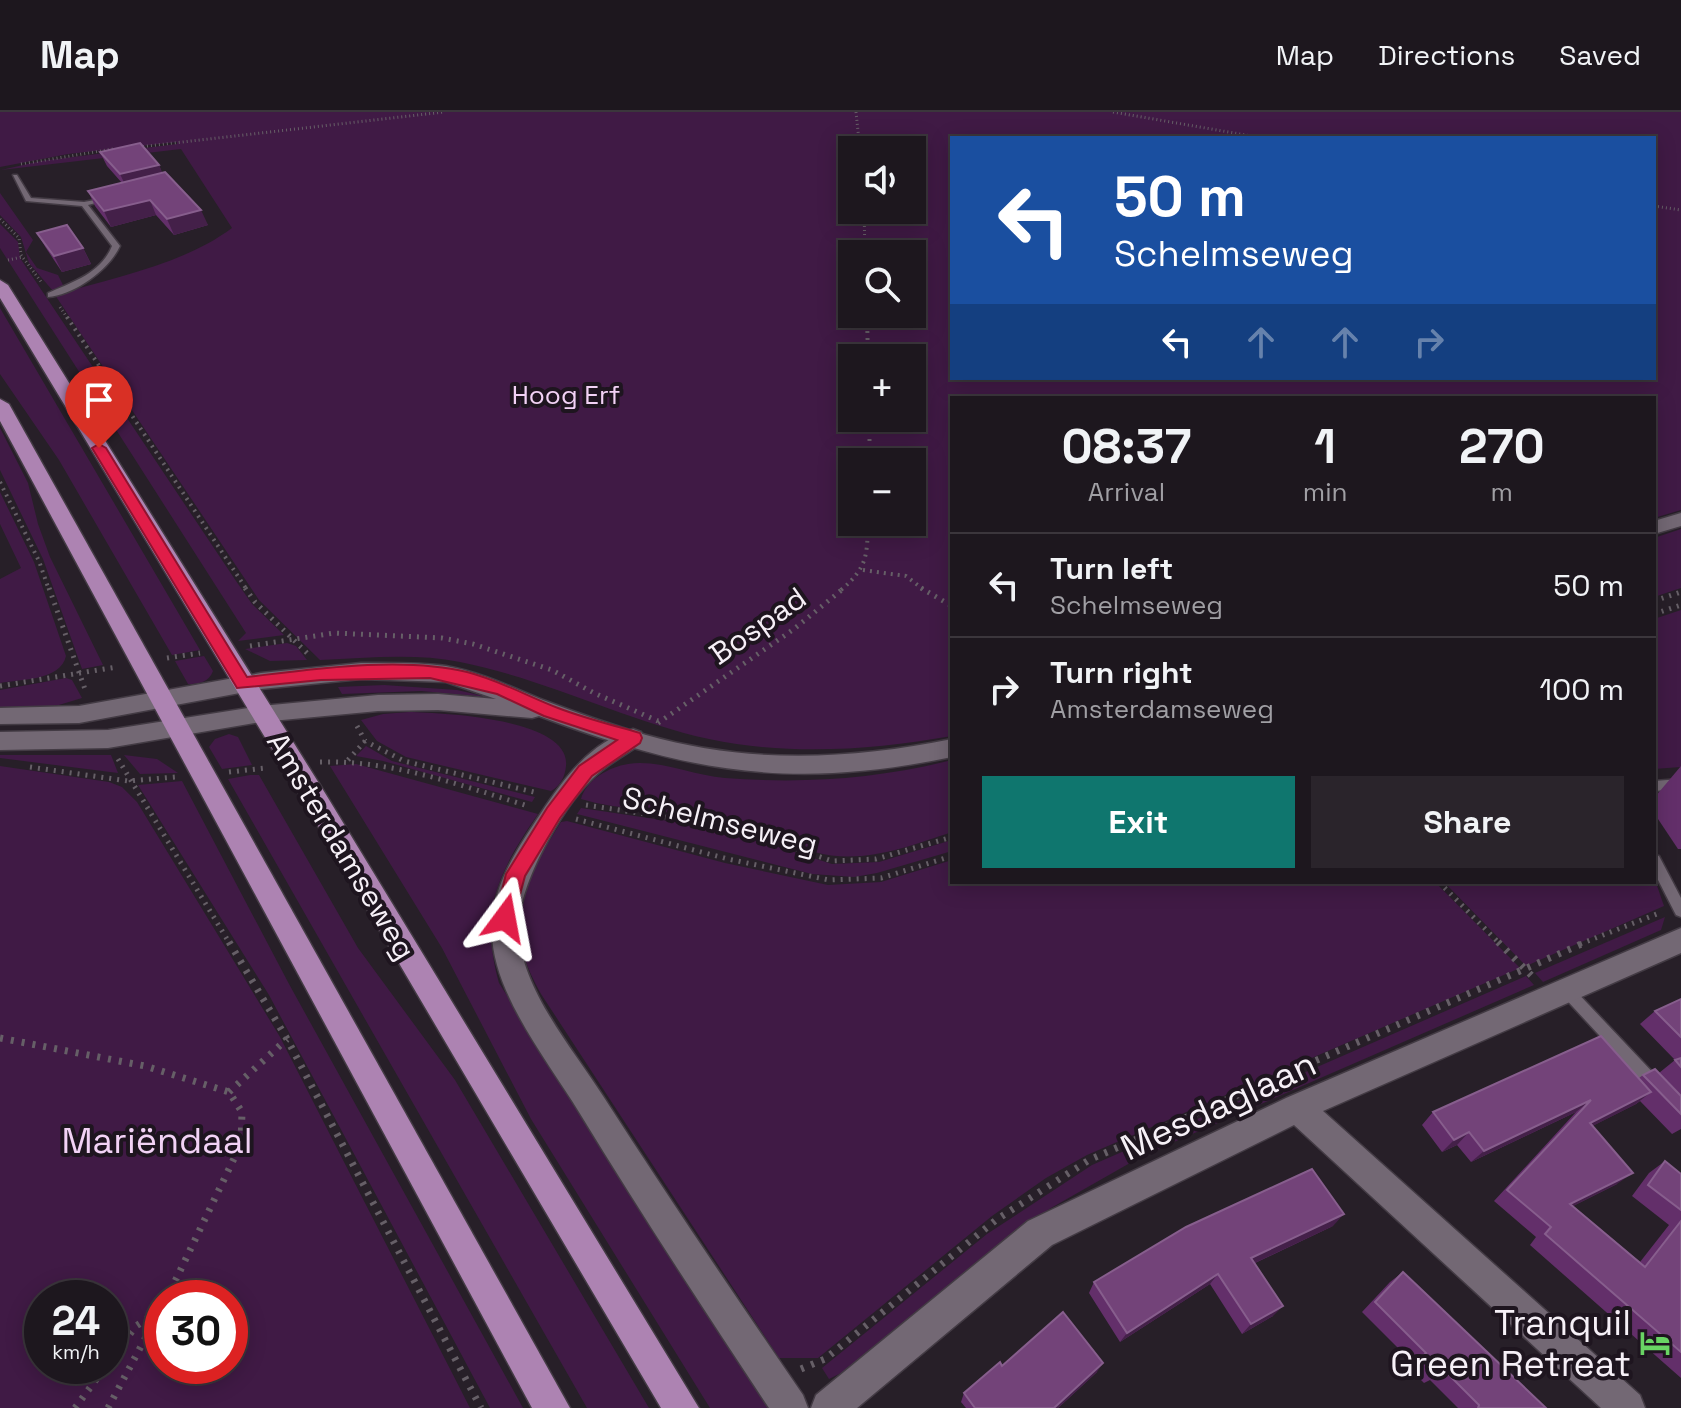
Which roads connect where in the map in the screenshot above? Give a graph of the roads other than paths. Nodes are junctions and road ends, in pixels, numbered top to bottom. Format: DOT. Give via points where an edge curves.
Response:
graph roads {
  1 [pos="4,172"];
  2 [pos="113,197"];
  3 [pos="84,204"];
  4 [pos="0,285"];
  5 [pos="51,295"];
  6 [pos="0,404"];
  7 [pos="1681,519"];
  8 [pos="1656,527"];
  9 [pos="243,684"];
  10 [pos="158,698"];
  11 [pos="550,712"];
  12 [pos="261,714"];
  13 [pos="0,716"];
  14 [pos="174,728"];
  15 [pos="633,738"];
  16 [pos="0,741"];
  17 [pos="950,748"];
  18 [pos="1681,784"];
  19 [pos="1656,786"];
  20 [pos="1656,864"];
  21 [pos="1681,911"];
  22 [pos="1681,940"];
  23 [pos="1566,990"];
  24 [pos="1671,1101"];
  25 [pos="1297,1108"];
  26 [pos="552,1408"];
  27 [pos="681,1408"];
  28 [pos="790,1408"];
  29 [pos="829,1408"];
  30 [pos="1627,1408"];
  1 -- 3 [label="lane" via="18,176 28,200"];
  2 -- 3 [label="lane"];
  3 -- 5 [label="lane" via="116,246 112,259"];
  4 -- 9 [label="main road, Amsterdamseweg"];
  6 -- 10 [label="main road"];
  7 -- 8 [label="street"];
  9 -- 10 [label="street, Schelmseweg"];
  9 -- 11 [label="street, Schelmseweg" via="321,674 430,672 503,690"];
  9 -- 12 [label="main road, Amsterdamseweg"];
  10 -- 13 [label="street, Schelmseweg" via="67,716"];
  10 -- 14 [label="main road"];
  11 -- 12 [label="street, Schelmseweg" via="410,701"];
  11 -- 15 [label="street, Schelmseweg"];
  12 -- 14 [label="street, Schelmseweg"];
  12 -- 27 [label="main road, Amsterdamseweg"];
  14 -- 16 [label="street, Schelmseweg" via="108,739"];
  14 -- 26 [label="main road"];
  15 -- 17 [label="street, Schelmseweg" via="704,758 780,766 857,764"];
  15 -- 28 [label="street" via="585,771 523,857 505,918 506,949 513,977 650,1199"];
  18 -- 19 [label="lane"];
  20 -- 21 [label="lane"];
  22 -- 23 [label="street, Mesdaglaan"];
  23 -- 24 [label="lane"];
  23 -- 25 [label="street, Mesdaglaan"];
  25 -- 29 [label="street, Mesdaglaan" via="1040,1233"];
  25 -- 30 [label="street"];
}
